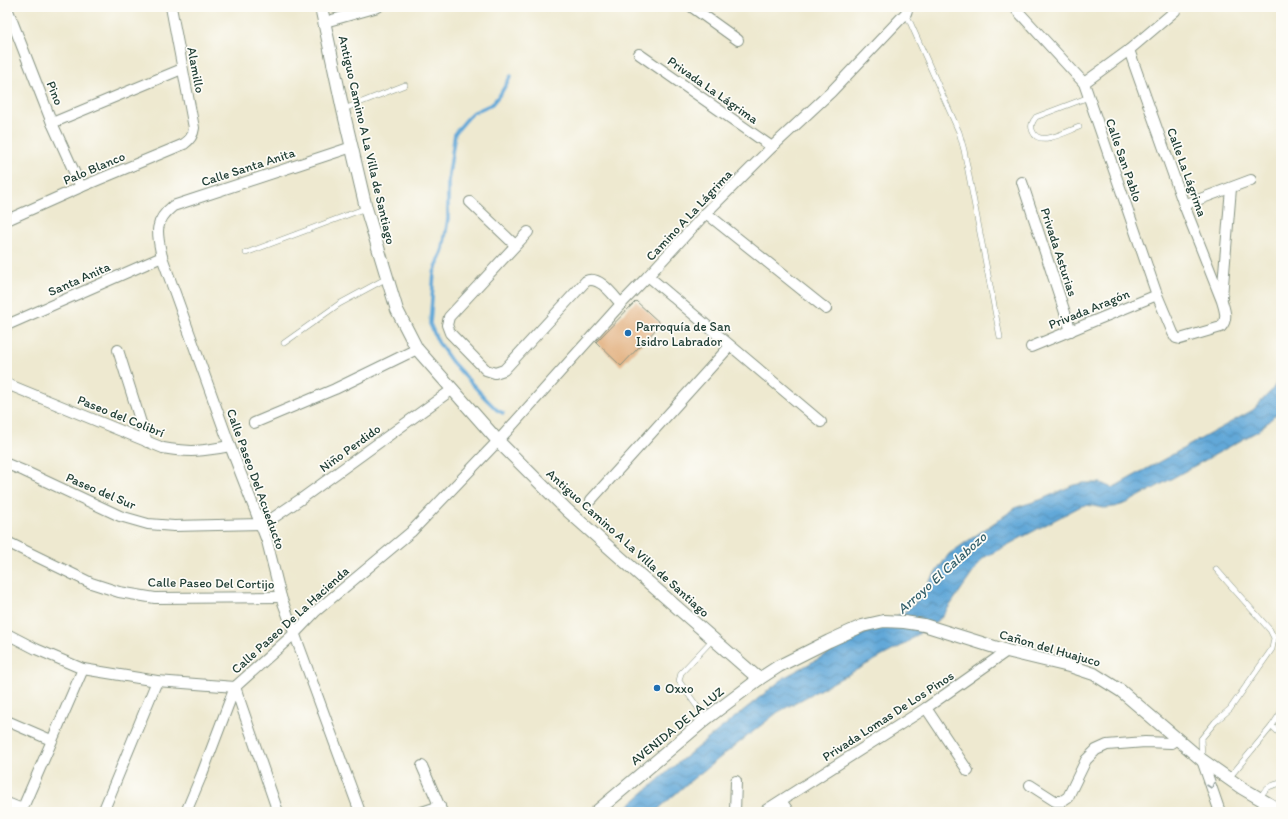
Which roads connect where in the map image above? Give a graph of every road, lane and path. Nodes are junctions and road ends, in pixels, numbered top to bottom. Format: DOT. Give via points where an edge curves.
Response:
graph roads {
  1 [pos="171,7"];
  2 [pos="322,7"];
  3 [pos="378,7"];
  4 [pos="692,7"];
  5 [pos="1014,7"];
  6 [pos="7,8"];
  7 [pos="907,10"];
  8 [pos="1175,11"];
  9 [pos="325,22"];
  10 [pos="738,40"];
  11 [pos="1129,50"];
  12 [pos="639,54"];
  13 [pos="182,69"];
  14 [pos="1084,83"];
  15 [pos="405,85"];
  16 [pos="1089,97"];
  17 [pos="343,110"];
  18 [pos="52,123"];
  19 [pos="1079,127"];
  20 [pos="191,138"];
  21 [pos="352,147"];
  22 [pos="772,147"];
  23 [pos="1251,180"];
  24 [pos="1022,182"];
  25 [pos="82,187"];
  26 [pos="1231,188"];
  27 [pos="470,202"];
  28 [pos="1184,205"];
  29 [pos="366,208"];
  30 [pos="706,213"];
  31 [pos="7,220"];
  32 [pos="159,222"];
  33 [pos="528,232"];
  34 [pos="515,245"];
  35 [pos="246,253"];
  36 [pos="162,257"];
  37 [pos="648,276"];
  38 [pos="387,278"];
  39 [pos="1157,295"];
  40 [pos="1222,301"];
  41 [pos="621,304"];
  42 [pos="826,309"];
  43 [pos="7,325"];
  44 [pos="1071,331"];
  45 [pos="1000,337"];
  46 [pos="1180,340"];
  47 [pos="284,342"];
  48 [pos="730,346"];
  49 [pos="1031,346"];
  50 [pos="417,349"];
  51 [pos="118,350"];
  52 [pos="7,384"];
  53 [pos="453,389"];
  54 [pos="821,422"];
  55 [pos="254,423"];
  56 [pos="498,441"];
  57 [pos="147,442"];
  58 [pos="230,446"];
  59 [pos="7,464"];
  60 [pos="591,500"];
  61 [pos="261,524"];
  62 [pos="7,542"];
  63 [pos="1216,569"];
  64 [pos="281,597"];
  65 [pos="7,634"];
  66 [pos="294,634"];
  67 [pos="714,638"];
  68 [pos="1007,651"];
  69 [pos="779,666"];
  70 [pos="84,669"];
  71 [pos="759,679"];
  72 [pos="157,682"];
  73 [pos="236,687"];
  74 [pos="926,708"];
  75 [pos="1281,712"];
  76 [pos="706,719"];
  77 [pos="7,721"];
  78 [pos="1272,726"];
  79 [pos="1281,735"];
  80 [pos="1177,739"];
  81 [pos="51,740"];
  82 [pos="1202,760"];
  83 [pos="422,766"];
  84 [pos="968,771"];
  85 [pos="1228,779"];
  86 [pos="736,781"];
  87 [pos="1281,783"];
  88 [pos="1030,785"];
  89 [pos="1260,799"];
  90 [pos="781,801"];
  91 [pos="7,803"];
  92 [pos="441,809"];
  93 [pos="766,810"];
  94 [pos="21,811"];
  95 [pos="1281,811"];
  96 [pos="104,812"];
  97 [pos="186,812"];
  98 [pos="278,812"];
  99 [pos="360,812"];
  100 [pos="422,812"];
  101 [pos="596,812"];
  102 [pos="735,812"];
  103 [pos="789,812"];
  104 [pos="1220,812"];
  1 -- 13 [label="street, Alamillo"];
  2 -- 9 [label="street, Antiguo Camino A La Villa de Santiago"];
  3 -- 9 [label="street"];
  4 -- 10 [label="street"];
  5 -- 14 [label="street, Calle San Pablo"];
  6 -- 18 [label="street, Pino"];
  7 -- 22 [label="street, Camino A La Lágrima" via="831,92"];
  7 -- 45 [label="lane, Camino A La Lágrima" via="959,132"];
  8 -- 11 [label="street"];
  9 -- 17 [label="street, Antiguo Camino A La Villa de Santiago"];
  11 -- 14 [label="street"];
  11 -- 28 [label="street, Calle La Lágrima"];
  12 -- 22 [label="street, Privada La Lágrima"];
  13 -- 18 [label="street"];
  13 -- 20 [label="street, Alamillo" via="194,128"];
  14 -- 16 [label="street, Calle San Pablo"];
  15 -- 17 [label="lane"];
  16 -- 19 [label="lane" via="1036,117 1032,122 1034,136 1039,139 1046,139"];
  16 -- 39 [label="street, Calle San Pablo"];
  17 -- 21 [label="street, Antiguo Camino A La Villa de Santiago"];
  18 -- 25 [label="street, Pino"];
  20 -- 25 [label="street, Palo Blanco" via="184,144"];
  21 -- 29 [label="street, Antiguo Camino A La Villa de Santiago"];
  21 -- 32 [label="street, Calle Santa Anita" via="173,206"];
  22 -- 30 [label="street, Camino A La Lágrima"];
  23 -- 26 [label="street"];
  24 -- 44 [label="street, Privada Asturias"];
  25 -- 31 [label="street, Palo Blanco"];
  26 -- 28 [label="street"];
  26 -- 40 [label="street, Calle La Lágrima"];
  27 -- 34 [label="street"];
  28 -- 40 [label="street, Calle La Lágrima"];
  29 -- 35 [label="lane"];
  29 -- 38 [label="street, Antiguo Camino A La Villa de Santiago"];
  30 -- 37 [label="street, Camino A La Lágrima"];
  30 -- 42 [label="street"];
  32 -- 36 [label="street, Calle Paseo Del Acueducto" via="157,230"];
  33 -- 34 [label="street"];
  34 -- 41 [label="street" via="449,317 447,325 450,333 486,370 495,373 504,370 589,279 598,280"];
  36 -- 43 [label="street, Santa Anita"];
  36 -- 58 [label="street, Calle Paseo Del Acueducto"];
  37 -- 41 [label="street, Camino A La Lágrima"];
  37 -- 48 [label="street"];
  38 -- 47 [label="lane" via="339,304"];
  38 -- 50 [label="street, Antiguo Camino A La Villa de Santiago" via="397,310"];
  39 -- 44 [label="street, Privada Aragón"];
  39 -- 46 [label="street, Calle San Pablo" via="1173,333"];
  40 -- 46 [label="street, Calle La Lágrima" via="1225,319 1220,327"];
  41 -- 56 [label="street, Camino A La Lágrima"];
  44 -- 49 [label="street, Privada Aragón"];
  48 -- 54 [label="street"];
  48 -- 60 [label="street"];
  50 -- 53 [label="street, Antiguo Camino A La Villa de Santiago"];
  50 -- 55 [label="street" via="335,389"];
  51 -- 57 [label="street"];
  52 -- 57 [label="street, Paseo del Colibrí"];
  53 -- 56 [label="street, Antiguo Camino A La Villa de Santiago"];
  53 -- 61 [label="street, Niño Perdido" via="301,499"];
  56 -- 66 [label="street, Calle Paseo De La Hacienda" via="411,532 315,612"];
  56 -- 67 [label="street, Antiguo Camino A La Villa de Santiago" via="567,510"];
  57 -- 58 [label="street, Paseo del Colibrí" via="183,452"];
  58 -- 61 [label="street, Calle Paseo Del Acueducto"];
  59 -- 61 [label="street, Paseo del Sur" via="113,513 148,524"];
  61 -- 64 [label="street, Calle Paseo Del Acueducto"];
  62 -- 64 [label="street, Calle Paseo Del Cortijo" via="91,583 119,592 155,598"];
  63 -- 82 [label="lane" via="1270,630 1274,638 1272,649 1230,709 1201,739"];
  64 -- 66 [label="street, Calle Paseo Del Acueducto"];
  65 -- 70 [label="street, Calle Paseo De La Hacienda"];
  66 -- 73 [label="street, Calle Paseo De La Hacienda"];
  66 -- 99 [label="street, Calle Paseo Del Acueducto"];
  67 -- 71 [label="street, Antiguo Camino A La Villa de Santiago"];
  67 -- 76 [label="lane" via="680,673 679,678"];
  68 -- 69 [label="street, Cañon del Huajuco" via="924,625 884,621 862,626"];
  68 -- 74 [label="street, Privada Lomas De Los Pinos"];
  68 -- 80 [label="street, Cañon del Huajuco" via="1094,674 1121,691"];
  69 -- 71 [label="street, AVENIDA DE LA LUZ"];
  70 -- 72 [label="street, Calle Paseo De La Hacienda"];
  70 -- 81 [label="street"];
  71 -- 76 [label="street, AVENIDA DE LA LUZ"];
  72 -- 73 [label="street, Calle Paseo De La Hacienda"];
  72 -- 96 [label="street"];
  73 -- 97 [label="street"];
  73 -- 98 [label="street"];
  74 -- 84 [label="street"];
  74 -- 90 [label="street, Privada Lomas De Los Pinos"];
  75 -- 78 [label="lane"];
  76 -- 101 [label="street, AVENIDA DE LA LUZ"];
  77 -- 81 [label="street"];
  78 -- 79 [label="lane"];
  78 -- 85 [label="lane"];
  80 -- 82 [label="street, Cañon del Huajuco"];
  80 -- 88 [label="street" via="1171,743 1107,745 1096,750 1086,760 1068,797 1062,801"];
  81 -- 94 [label="street"];
  82 -- 85 [label="street, Cañon del Huajuco"];
  82 -- 104 [label="street, one-way"];
  83 -- 92 [label="street"];
  85 -- 89 [label="street, Cañon del Huajuco"];
  86 -- 102 [label="street"];
  87 -- 89 [label="lane" via="1263,790"];
  89 -- 95 [label="street, Cañon del Huajuco"];
  90 -- 93 [label="street, Privada Lomas De Los Pinos"];
  90 -- 103 [label="street"];
  91 -- 94 [label="street"];
  92 -- 100 [label="street"];
}
